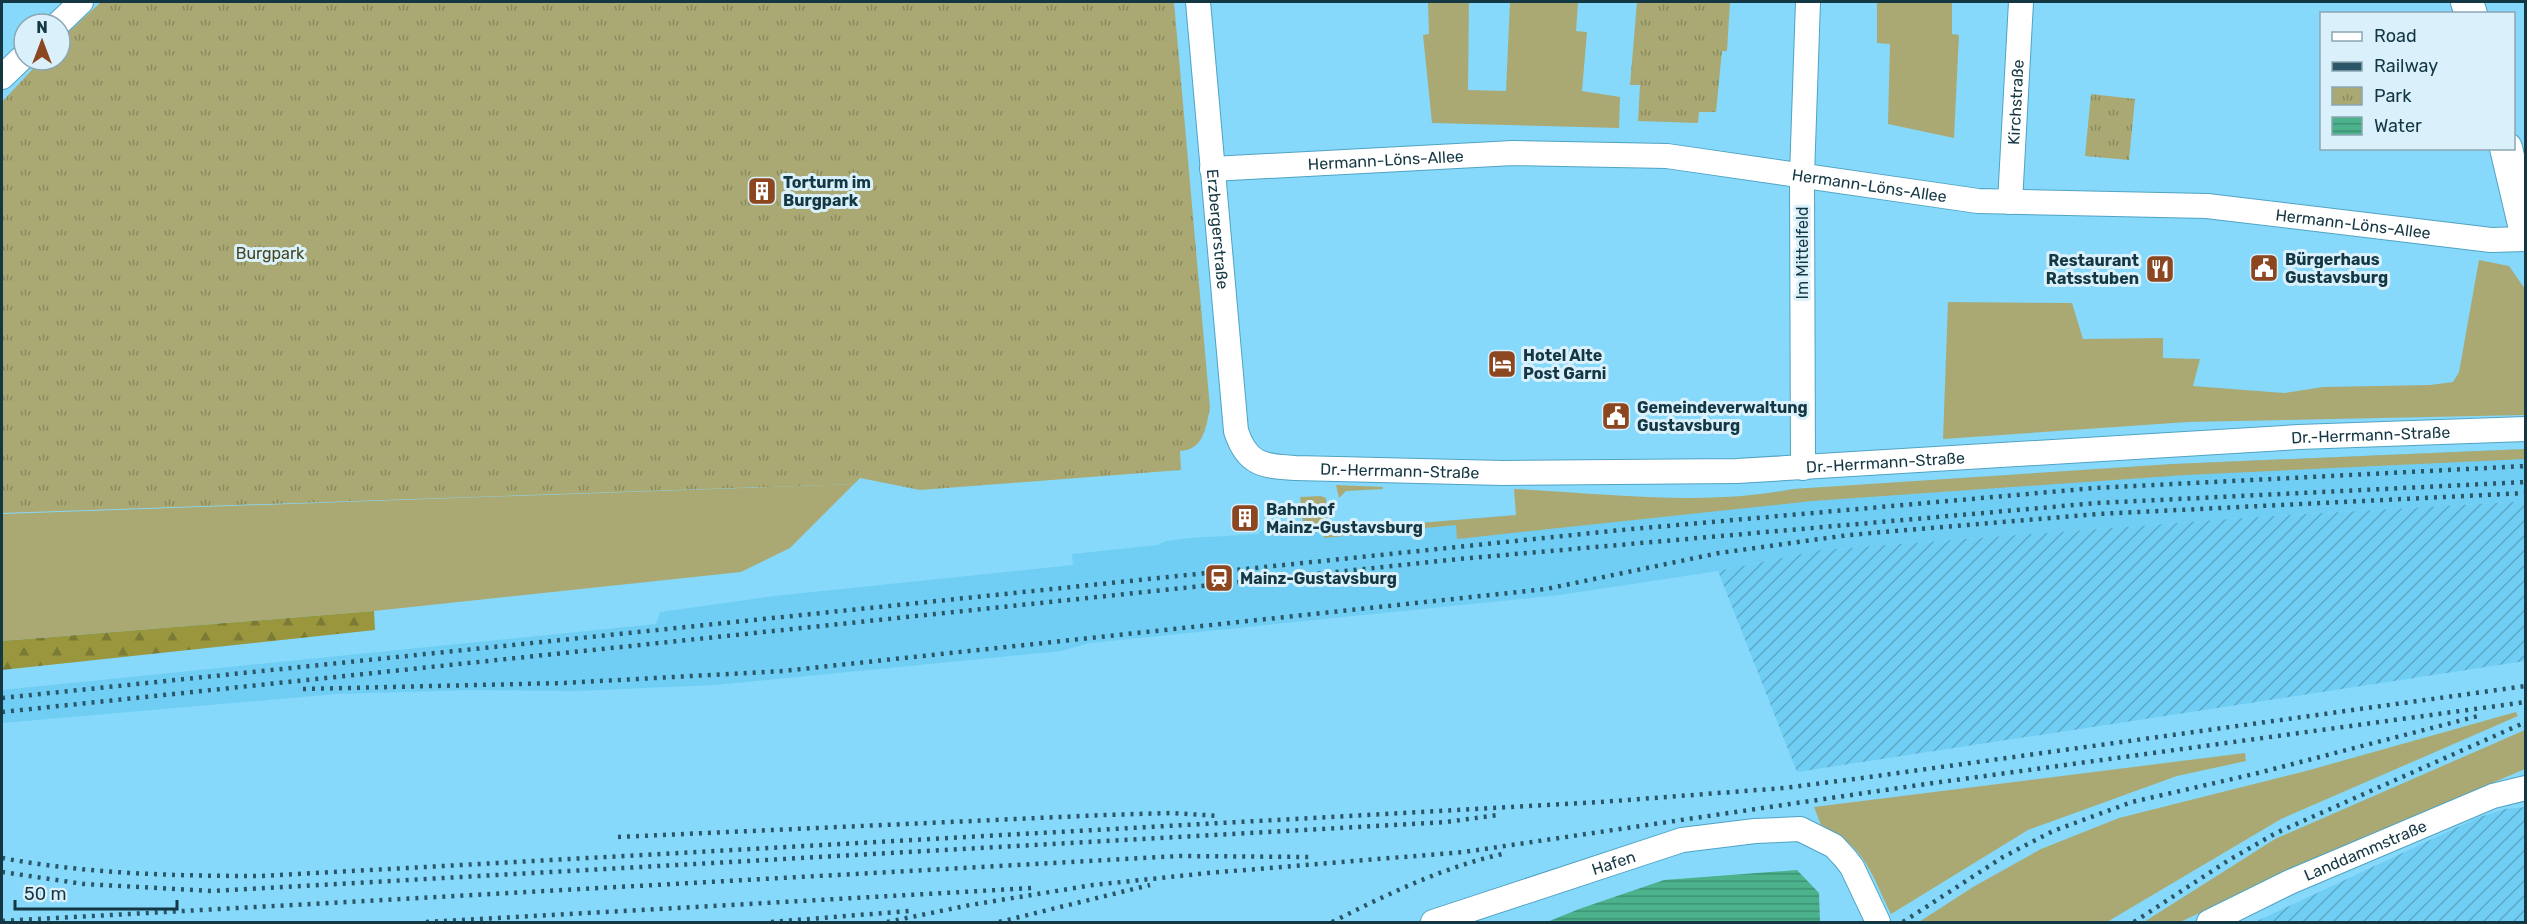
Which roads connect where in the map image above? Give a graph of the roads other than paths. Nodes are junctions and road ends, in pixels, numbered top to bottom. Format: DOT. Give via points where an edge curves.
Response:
graph roads {
  1 [pos="1198,2"];
  2 [pos="1808,2"];
  3 [pos="2021,2"];
  4 [pos="2506,150"];
  5 [pos="1212,169"];
  6 [pos="1802,175"];
  7 [pos="2010,202"];
  8 [pos="2526,233"];
  9 [pos="2526,239"];
  10 [pos="2526,429"];
  11 [pos="1247,455"];
  12 [pos="1803,468"];
  13 [pos="2526,788"];
  14 [pos="1432,922"];
  15 [pos="1878,922"];
  16 [pos="2209,922"];
  1 -- 5 [label="street, Erzbergerstraße"];
  2 -- 6 [label="street, Im Mittelfeld"];
  3 -- 7 [label="street, Kirchstraße"];
  4 -- 8 [label="main road"];
  5 -- 6 [label="street, Hermann-Löns-Allee" via="1513,153 1667,156"];
  5 -- 11 [label="street, Erzbergerstraße" via="1236,431"];
  6 -- 7 [label="street, Hermann-Löns-Allee" via="1978,201"];
  6 -- 12 [label="street, Im Mittelfeld"];
  7 -- 9 [label="street, Hermann-Löns-Allee" via="2188,205 2482,239"];
  10 -- 12 [label="street, Dr.-Herrmann-Straße" via="2287,437"];
  11 -- 12 [label="street, Dr.-Herrmann-Straße" via="1264,466 1503,473"];
  13 -- 16 [label="street, Landdammstraße" via="2482,800 2290,882"];
  14 -- 15 [label="street, Hafen" via="1682,840 1800,829 1834,846 1845,858"];
}
